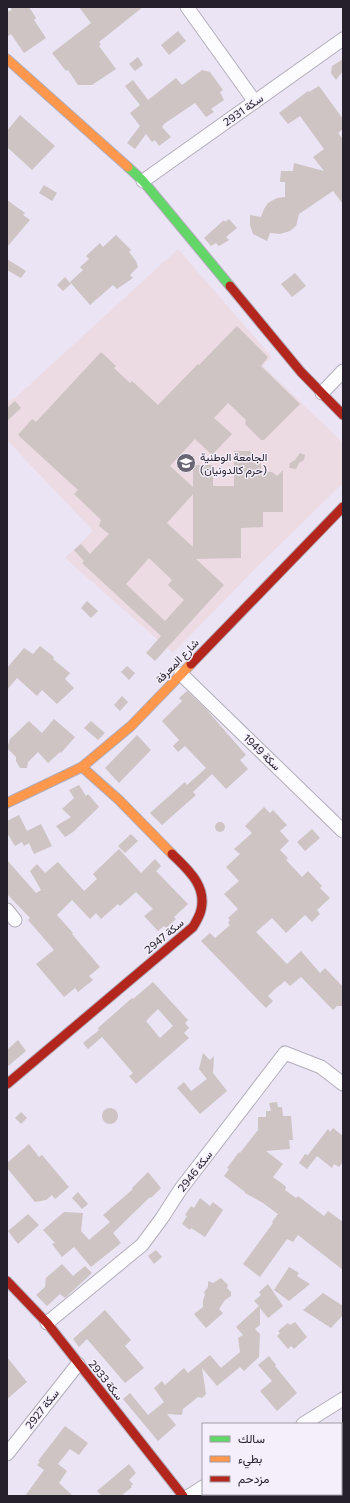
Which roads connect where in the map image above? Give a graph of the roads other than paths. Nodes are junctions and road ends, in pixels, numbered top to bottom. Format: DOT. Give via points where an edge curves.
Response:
graph roads {
  1 [pos="187,7"];
  2 [pos="343,39"];
  3 [pos="7,59"];
  4 [pos="255,102"];
  5 [pos="143,181"];
  6 [pos="343,371"];
  7 [pos="322,393"];
  8 [pos="343,415"];
  9 [pos="343,507"];
  10 [pos="181,674"];
  11 [pos="82,767"];
  12 [pos="7,803"];
  13 [pos="343,831"];
  14 [pos="7,1084"];
  15 [pos="343,1084"];
  16 [pos="7,1281"];
  17 [pos="47,1323"];
  18 [pos="78,1364"];
  19 [pos="343,1399"];
  20 [pos="305,1423"];
  21 [pos="7,1454"];
  22 [pos="202,1488"];
  23 [pos="183,1496"];
  24 [pos="189,1496"];
  1 -- 4 [label="street"];
  2 -- 4 [label="street, سكة 2931"];
  3 -- 5 [label="street"];
  4 -- 5 [label="street, سكة 2931"];
  5 -- 7 [label="street" via="301,372"];
  6 -- 7 [label="street"];
  7 -- 8 [label="street"];
  9 -- 10 [label="street, شارع المعرفة"];
  10 -- 11 [label="street, شارع المعرفة" via="130,726"];
  10 -- 13 [label="street, سكة 1949"];
  11 -- 12 [label="street, شارع المعرفة"];
  11 -- 14 [label="street, سكة 2947" via="119,800 192,874 202,892 201,910 193,927"];
  15 -- 17 [label="street, سكة 2946" via="321,1067 285,1053 180,1190 142,1245"];
  16 -- 17 [label="street, سكة 2933"];
  17 -- 18 [label="street, سكة 2933"];
  18 -- 21 [label="street, سكة 2927"];
  18 -- 23 [label="street, سكة 2933"];
  19 -- 20 [label="street"];
  22 -- 24 [label="street"];
}
